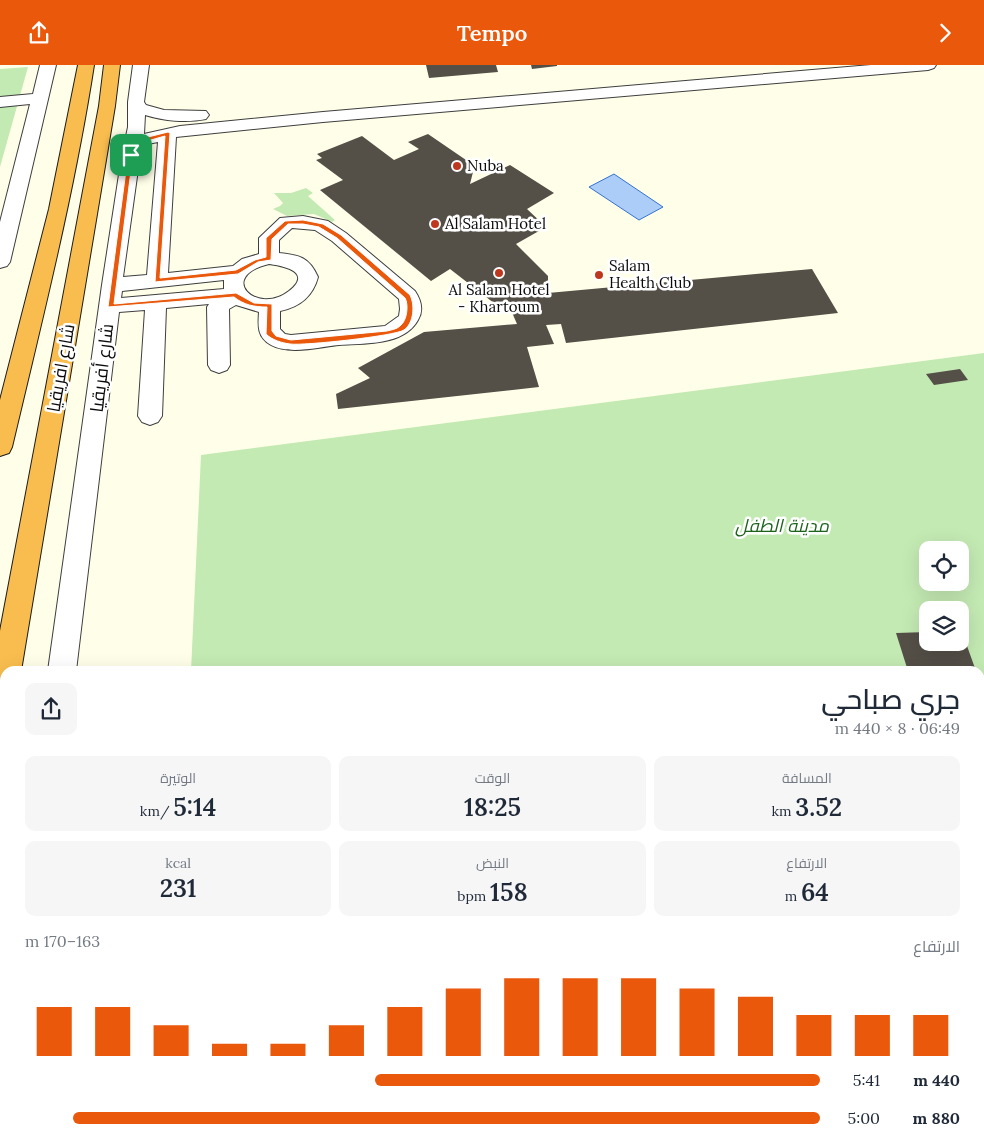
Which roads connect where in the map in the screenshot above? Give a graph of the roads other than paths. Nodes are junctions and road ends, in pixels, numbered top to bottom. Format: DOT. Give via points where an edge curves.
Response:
graph roads {
  1 [pos="48,65"];
  2 [pos="86,65"];
  3 [pos="112,65"];
  4 [pos="141,65"];
  5 [pos="797,65"];
  6 [pos="928,65"];
  7 [pos="40,99"];
  8 [pos="0,102"];
  9 [pos="136,102"];
  10 [pos="168,133"];
  11 [pos="131,155"];
  12 [pos="269,258"];
  13 [pos="0,262"];
  14 [pos="238,272"];
  15 [pos="157,291"];
  16 [pos="111,295"];
  17 [pos="237,296"];
  18 [pos="270,305"];
  19 [pos="218,365"];
  20 [pos="150,416"];
  21 [pos="0,447"];
  22 [pos="8,666"];
  23 [pos="63,666"];
  1 -- 7 [label="street"];
  2 -- 21 [label="highway" via="60,202"];
  3 -- 22 [label="highway, شارع افريقيا" via="106,115"];
  4 -- 9 [label="street, شارع أفريقيا"];
  5 -- 9 [label="street" via="196,115 152,113 139,108"];
  6 -- 10 [label="street"];
  7 -- 8 [label="street"];
  7 -- 13 [label="street"];
  9 -- 11 [label="street, شارع أفريقيا" via="137,127"];
  10 -- 11 [label="street" via="142,141"];
  10 -- 15 [label="street"];
  11 -- 16 [label="street, شارع أفريقيا"];
  12 -- 14 [label="street"];
  12 -- 18 [label="street" via="296,263 306,271 308,279 300,294"];
  12 -- 18 [label="street" via="269,238 287,222 321,225 339,237 411,303 408,319 402,328 388,333 291,342 269,332"];
  14 -- 15 [label="street"];
  14 -- 17 [label="street" via="232,288"];
  15 -- 16 [label="street"];
  15 -- 17 [label="street"];
  15 -- 20 [label="street"];
  16 -- 23 [label="street, شارع أفريقيا"];
  17 -- 18 [label="street" via="253,305"];
  17 -- 19 [label="street" via="218,307"];
}
